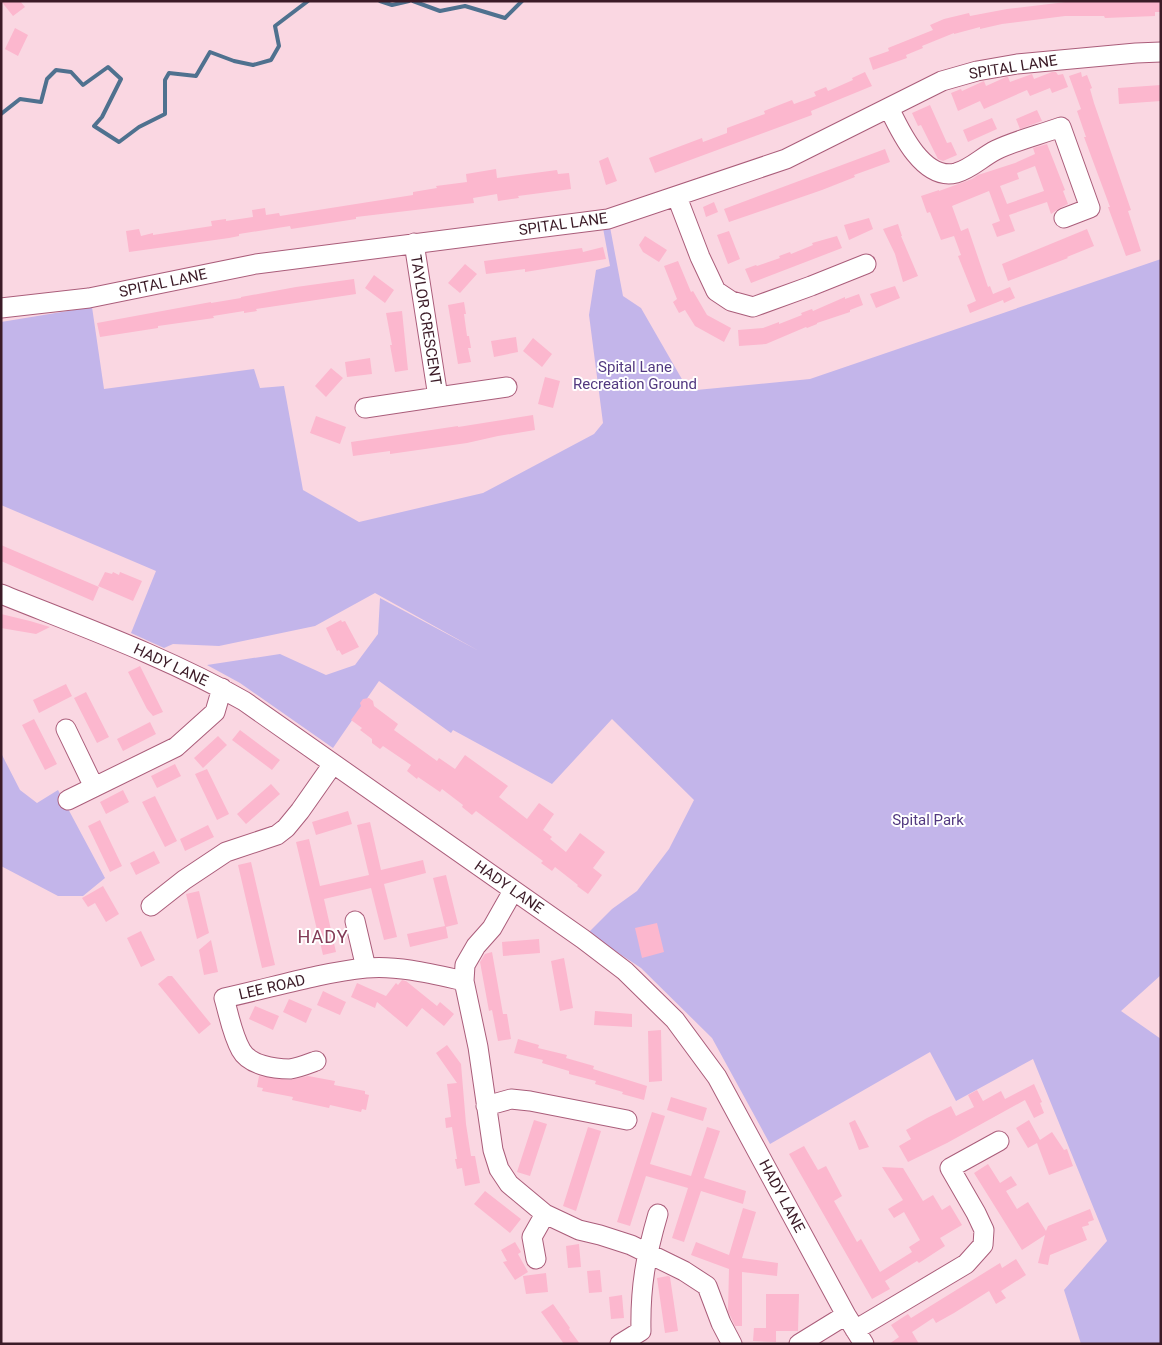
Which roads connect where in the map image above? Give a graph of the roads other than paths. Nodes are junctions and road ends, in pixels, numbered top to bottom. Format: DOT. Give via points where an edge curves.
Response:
graph roads {
  1 [pos="1161,52"];
  2 [pos="889,108"];
  3 [pos="678,197"];
  4 [pos="1064,218"];
  5 [pos="414,243"];
  6 [pos="866,264"];
  7 [pos="1,308"];
  8 [pos="507,387"];
  9 [pos="438,397"];
  10 [pos="365,408"];
  11 [pos="1,594"];
  12 [pos="222,688"];
  13 [pos="66,729"];
  14 [pos="334,764"];
  15 [pos="94,787"];
  16 [pos="68,800"];
  17 [pos="513,891"];
  18 [pos="151,906"];
  19 [pos="355,921"];
  20 [pos="366,968"];
  21 [pos="464,981"];
  22 [pos="316,1061"];
  23 [pos="486,1106"];
  24 [pos="627,1120"];
  25 [pos="999,1141"];
  26 [pos="544,1214"];
  27 [pos="658,1214"];
  28 [pos="647,1253"];
  29 [pos="536,1259"];
  30 [pos="855,1330"];
  31 [pos="620,1344"];
  32 [pos="732,1344"];
  33 [pos="799,1344"];
  1 -- 2 [label="street, SPITAL LANE" via="1017,64 978,71 942,81"];
  2 -- 3 [label="street, SPITAL LANE" via="786,159"];
  2 -- 4 [label="street" via="917,156 934,171 954,174 1002,148 1061,127 1090,208"];
  3 -- 5 [label="street, SPITAL LANE" via="608,219"];
  3 -- 6 [label="street" via="716,291 731,301 753,307"];
  5 -- 7 [label="street, SPITAL LANE" via="256,264 89,298"];
  5 -- 9 [label="street, TAYLOR CRESCENT"];
  8 -- 9 [label="street, TAYLOR CRESCENT"];
  9 -- 10 [label="street, TAYLOR CRESCENT"];
  11 -- 12 [label="street, HADY LANE" via="140,650"];
  12 -- 14 [label="street, HADY LANE"];
  12 -- 15 [label="street" via="215,712 176,746"];
  13 -- 15 [label="street"];
  14 -- 17 [label="street, HADY LANE"];
  14 -- 18 [label="street" via="300,812 277,835 226,852"];
  15 -- 16 [label="street"];
  17 -- 21 [label="street" via="492,928 465,965"];
  17 -- 30 [label="street, HADY LANE" via="625,971 675,1020 717,1077"];
  19 -- 20 [label="street"];
  20 -- 21 [label="street, LEE ROAD" via="434,974"];
  20 -- 22 [label="street, LEE ROAD" via="224,998 241,1052 253,1062 291,1069"];
  21 -- 23 [label="street"];
  23 -- 24 [label="street" via="511,1099"];
  23 -- 26 [label="street" via="499,1169 509,1184"];
  25 -- 30 [label="street" via="944,1171 984,1230 983,1245 966,1264"];
  26 -- 28 [label="street" via="579,1230"];
  26 -- 29 [label="street" via="532,1237"];
  27 -- 28 [label="street"];
  28 -- 31 [label="street" via="641,1330"];
  28 -- 32 [label="street" via="707,1286"];
  30 -- 33 [label="street"];
}
